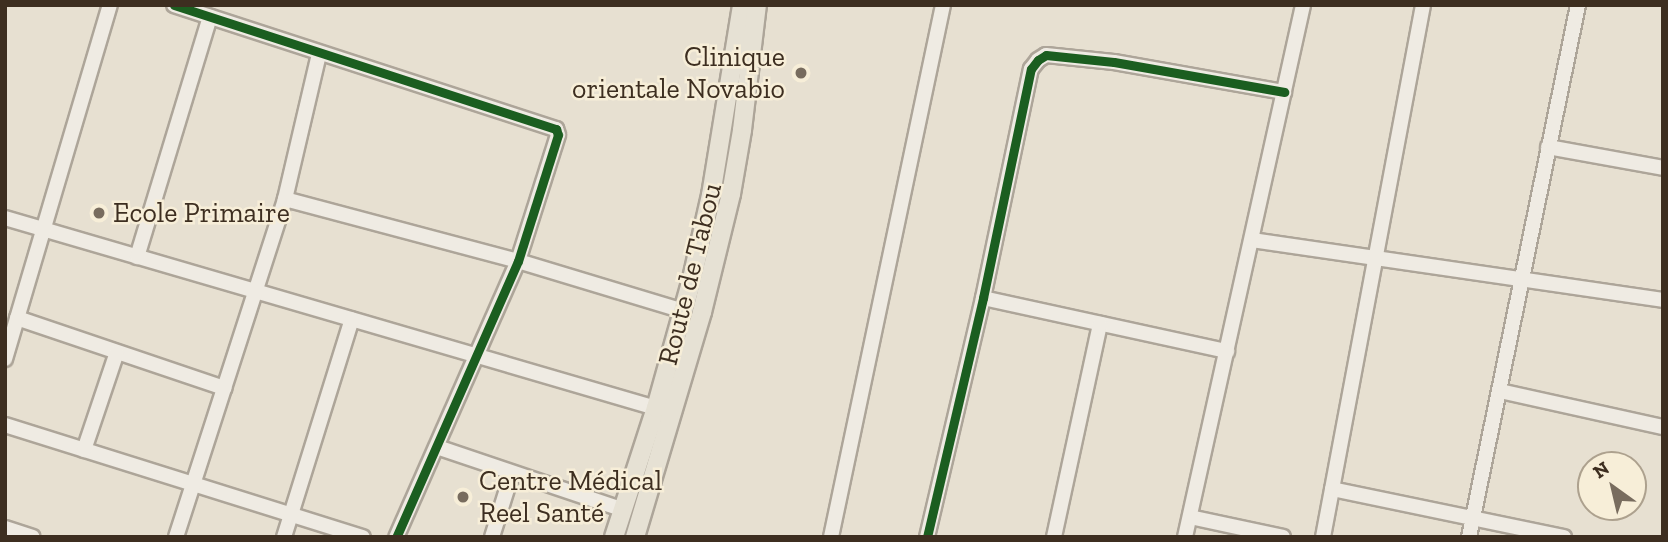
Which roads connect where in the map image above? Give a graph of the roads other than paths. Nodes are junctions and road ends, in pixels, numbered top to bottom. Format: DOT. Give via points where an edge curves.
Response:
graph roads {
  1 [pos="110,5"];
  2 [pos="174,5"];
  3 [pos="742,5"];
  4 [pos="757,5"];
  5 [pos="943,5"];
  6 [pos="1303,5"];
  7 [pos="1423,5"];
  8 [pos="1578,5"];
  9 [pos="210,17"];
  10 [pos="319,54"];
  11 [pos="1284,92"];
  12 [pos="1548,147"];
  13 [pos="1663,168"];
  14 [pos="285,199"];
  15 [pos="5,218"];
  16 [pos="44,230"];
  17 [pos="1252,240"];
  18 [pos="137,257"];
  19 [pos="1376,258"];
  20 [pos="518,261"];
  21 [pos="1522,281"];
  22 [pos="256,291"];
  23 [pos="983,298"];
  24 [pos="1663,300"];
  25 [pos="684,311"];
  26 [pos="17,318"];
  27 [pos="352,319"];
  28 [pos="1100,324"];
  29 [pos="1227,351"];
  30 [pos="117,352"];
  31 [pos="478,356"];
  32 [pos="5,359"];
  33 [pos="224,388"];
  34 [pos="1500,391"];
  35 [pos="656,408"];
  36 [pos="5,425"];
  37 [pos="1663,428"];
  38 [pos="437,447"];
  39 [pos="84,450"];
  40 [pos="512,473"];
  41 [pos="193,484"];
  42 [pos="1332,489"];
  43 [pos="624,510"];
  44 [pos="291,515"];
  45 [pos="1190,517"];
  46 [pos="1473,517"];
  47 [pos="5,528"];
  48 [pos="33,537"];
  49 [pos="176,537"];
  50 [pos="285,537"];
  51 [pos="363,537"];
  52 [pos="397,537"];
  53 [pos="492,537"];
  54 [pos="614,537"];
  55 [pos="635,537"];
  56 [pos="831,537"];
  57 [pos="927,537"];
  58 [pos="1054,537"];
  59 [pos="1185,537"];
  60 [pos="1283,537"];
  61 [pos="1323,537"];
  62 [pos="1469,537"];
  63 [pos="1564,537"];
  1 -- 16 [label="street"];
  2 -- 9 [label="street"];
  3 -- 25 [label="main road, Route de Tabou" via="711,195"];
  4 -- 55 [label="main road, Route de Tabou" via="743,130 730,194 702,312"];
  5 -- 56 [label="street"];
  6 -- 11 [label="street"];
  7 -- 19 [label="street"];
  8 -- 12 [label="street"];
  9 -- 10 [label="street"];
  9 -- 18 [label="street"];
  10 -- 14 [label="street"];
  10 -- 20 [label="street" via="556,129 558,135"];
  11 -- 17 [label="street"];
  11 -- 23 [label="street" via="1114,62 1046,55 1038,60 1031,69"];
  12 -- 13 [label="street"];
  12 -- 21 [label="street"];
  14 -- 20 [label="street"];
  14 -- 22 [label="street"];
  15 -- 16 [label="street"];
  16 -- 18 [label="street"];
  16 -- 26 [label="street"];
  17 -- 19 [label="street"];
  17 -- 29 [label="street"];
  18 -- 22 [label="street"];
  19 -- 21 [label="street"];
  19 -- 42 [label="street"];
  20 -- 25 [label="street"];
  20 -- 31 [label="street"];
  21 -- 24 [label="street"];
  21 -- 34 [label="street"];
  22 -- 27 [label="street"];
  22 -- 33 [label="street"];
  23 -- 28 [label="street"];
  23 -- 57 [label="street"];
  25 -- 35 [label="main road, Route de Tabou"];
  26 -- 30 [label="street"];
  26 -- 32 [label="street"];
  27 -- 31 [label="street"];
  27 -- 44 [label="street"];
  28 -- 29 [label="street"];
  28 -- 58 [label="street"];
  29 -- 45 [label="street"];
  30 -- 33 [label="street"];
  30 -- 39 [label="street"];
  31 -- 35 [label="street"];
  31 -- 38 [label="street"];
  33 -- 41 [label="street"];
  34 -- 37 [label="street"];
  34 -- 46 [label="street"];
  35 -- 43 [label="main road, Route de Tabou"];
  36 -- 39 [label="street"];
  38 -- 40 [label="street"];
  38 -- 52 [label="street"];
  39 -- 41 [label="street"];
  40 -- 43 [label="street"];
  40 -- 53 [label="street"];
  41 -- 44 [label="street"];
  41 -- 49 [label="street"];
  42 -- 46 [label="street"];
  42 -- 61 [label="street"];
  43 -- 54 [label="main road, Route de Tabou"];
  44 -- 50 [label="street"];
  44 -- 51 [label="street"];
  45 -- 59 [label="street"];
  45 -- 60 [label="street"];
  46 -- 62 [label="street"];
  46 -- 63 [label="street"];
  47 -- 48 [label="street"];
}
